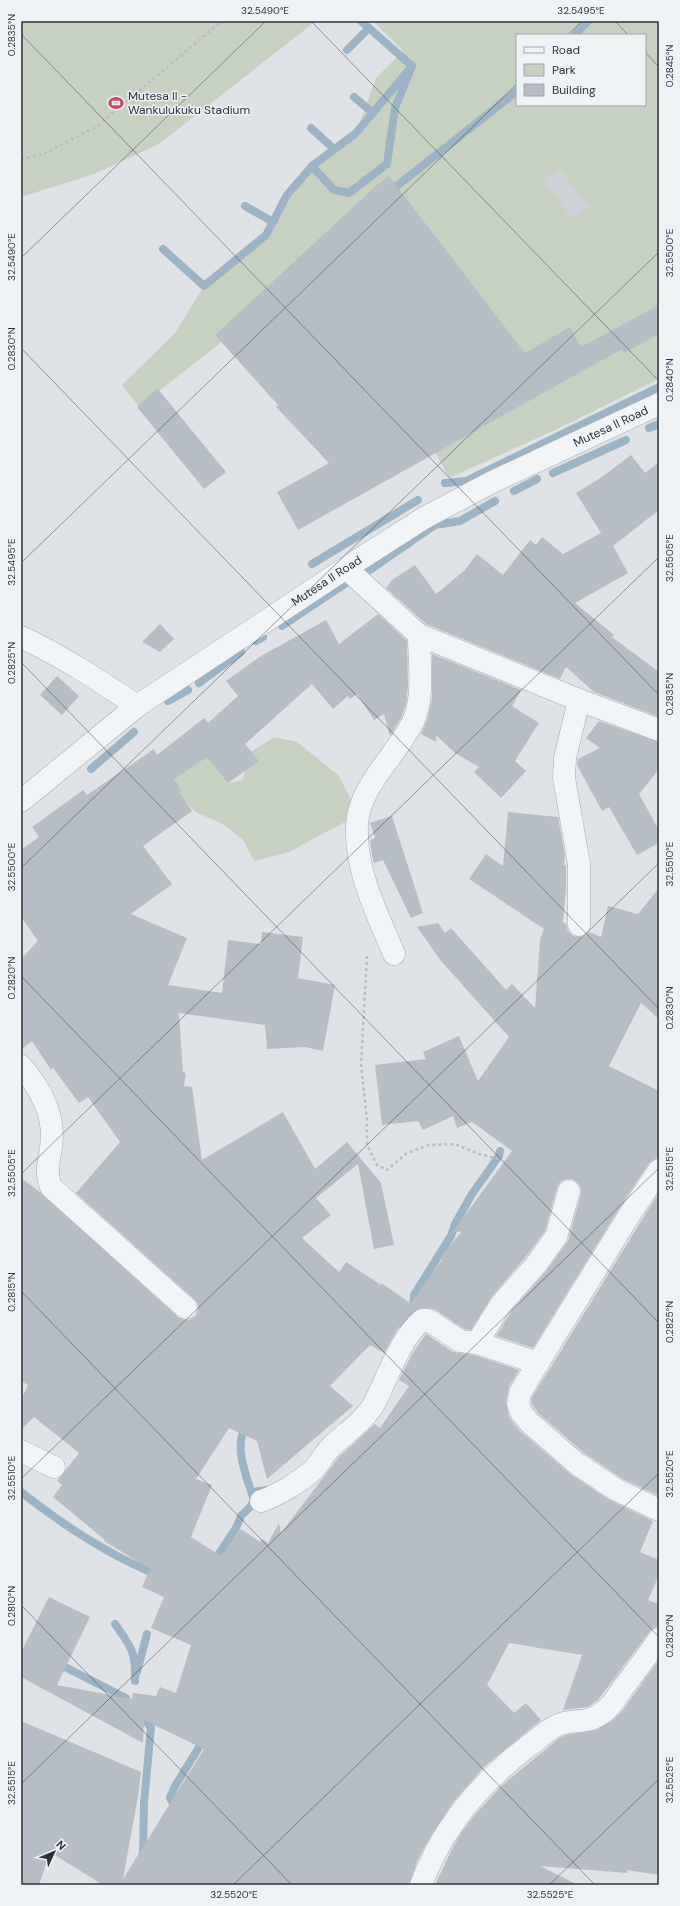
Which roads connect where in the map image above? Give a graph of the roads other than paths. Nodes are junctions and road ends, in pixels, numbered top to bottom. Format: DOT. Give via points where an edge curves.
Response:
graph roads {
  1 [pos="659,404"];
  2 [pos="346,568"];
  3 [pos="419,635"];
  4 [pos="21,637"];
  5 [pos="579,700"];
  6 [pos="137,706"];
  7 [pos="659,730"];
  8 [pos="21,801"];
  9 [pos="579,925"];
  10 [pos="394,954"];
  11 [pos="21,1066"];
  12 [pos="659,1170"];
  13 [pos="569,1191"];
  14 [pos="186,1308"];
  15 [pos="477,1343"];
  16 [pos="538,1363"];
  17 [pos="21,1451"];
  18 [pos="54,1467"];
  19 [pos="262,1501"];
  20 [pos="659,1510"];
  21 [pos="659,1639"];
  22 [pos="421,1885"];
  1 -- 2 [label="street, Mutesa II Road" via="468,494 424,518"];
  2 -- 3 [label="street"];
  2 -- 6 [label="street, Mutesa II Road"];
  3 -- 5 [label="street"];
  3 -- 10 [label="street" via="419,692 415,718 364,797 357,825 361,866 370,896"];
  4 -- 6 [label="street" via="91,674"];
  5 -- 7 [label="street"];
  5 -- 9 [label="street" via="564,758 564,778 578,864"];
  6 -- 8 [label="street, Mutesa II Road"];
  11 -- 14 [label="street" via="45,1100 51,1121 51,1146 47,1167 51,1187"];
  12 -- 16 [label="street"];
  13 -- 15 [label="street" via="556,1237 535,1266 501,1304"];
  15 -- 16 [label="street"];
  15 -- 19 [label="street" via="460,1341 428,1320 422,1320 411,1332 374,1404 362,1419 329,1449 311,1471 271,1498"];
  16 -- 20 [label="street" via="518,1398 521,1412 528,1422 576,1464 615,1489"];
  17 -- 18 [label="street"];
  21 -- 22 [label="street" via="608,1708 596,1718 564,1724 549,1730 503,1766 473,1795 436,1849"];
}
